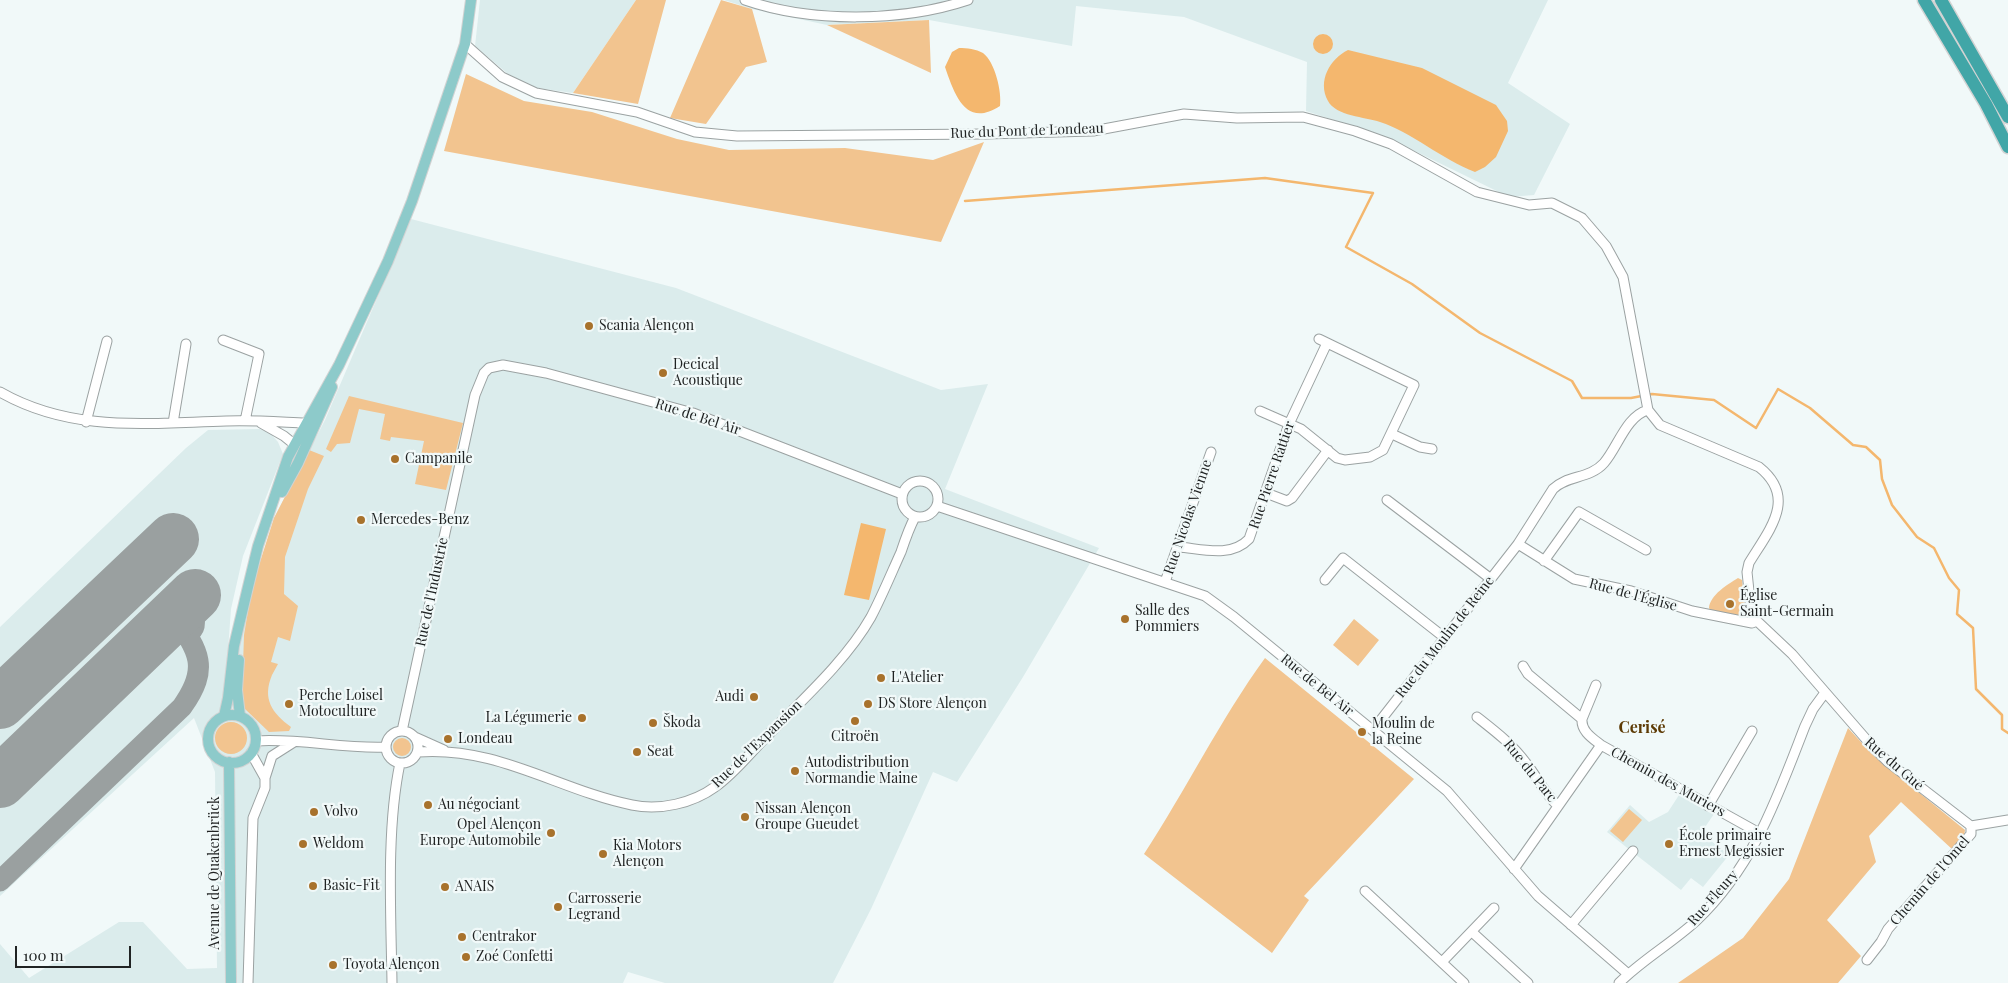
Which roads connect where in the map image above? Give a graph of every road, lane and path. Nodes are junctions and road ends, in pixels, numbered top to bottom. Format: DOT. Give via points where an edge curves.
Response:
graph roads {
  1 [pos="471,0"];
  2 [pos="745,0"];
  3 [pos="968,0"];
  4 [pos="1924,0"];
  5 [pos="1941,0"];
  6 [pos="465,44"];
  7 [pos="2008,117"];
  8 [pos="2008,148"];
  9 [pos="223,340"];
  10 [pos="107,341"];
  11 [pos="186,344"];
  12 [pos="340,365"];
  13 [pos="489,368"];
  14 [pos="0,392"];
  15 [pos="1648,410"];
  16 [pos="1260,412"];
  17 [pos="244,421"];
  18 [pos="86,422"];
  19 [pos="258,422"];
  20 [pos="173,423"];
  21 [pos="306,423"];
  22 [pos="1289,424"];
  23 [pos="1392,434"];
  24 [pos="295,445"];
  25 [pos="1328,450"];
  26 [pos="1432,450"];
  27 [pos="1211,452"];
  28 [pos="301,457"];
  29 [pos="902,494"];
  30 [pos="1266,494"];
  31 [pos="1387,500"];
  32 [pos="937,506"];
  33 [pos="271,512"];
  34 [pos="915,517"];
  35 [pos="1518,544"];
  36 [pos="1179,547"];
  37 [pos="1646,550"];
  38 [pos="1544,560"];
  39 [pos="1491,579"];
  40 [pos="1325,580"];
  41 [pos="1166,582"];
  42 [pos="1757,621"];
  43 [pos="240,624"];
  44 [pos="1445,638"];
  45 [pos="1524,666"];
  46 [pos="1596,685"];
  47 [pos="1824,694"];
  48 [pos="224,716"];
  49 [pos="240,716"];
  50 [pos="1477,717"];
  51 [pos="1582,719"];
  52 [pos="1373,730"];
  53 [pos="402,731"];
  54 [pos="1752,731"];
  55 [pos="415,737"];
  56 [pos="256,741"];
  57 [pos="296,742"];
  58 [pos="1601,745"];
  59 [pos="386,746"];
  60 [pos="444,750"];
  61 [pos="418,752"];
  62 [pos="251,753"];
  63 [pos="229,762"];
  64 [pos="400,763"];
  65 [pos="265,783"];
  66 [pos="1558,806"];
  67 [pos="1708,806"];
  68 [pos="2008,820"];
  69 [pos="1971,826"];
  70 [pos="1761,834"];
  71 [pos="1633,851"];
  72 [pos="1514,869"];
  73 [pos="1365,891"];
  74 [pos="1494,908"];
  75 [pos="1572,925"];
  76 [pos="1472,932"];
  77 [pos="1867,960"];
  78 [pos="1442,962"];
  79 [pos="1628,974"];
  80 [pos="231,983"];
  81 [pos="248,983"];
  82 [pos="392,983"];
  83 [pos="1464,983"];
  84 [pos="1528,983"];
  85 [pos="1619,983"];
  1 -- 6 [label="main road"];
  2 -- 3 [label="street" via="799,12 858,18 912,14"];
  4 -- 8 [label="highway" via="1986,104"];
  5 -- 7 [label="highway"];
  6 -- 12 [label="main road" via="392,253"];
  6 -- 15 [label="street, Rue du Pont de Londeau" via="502,77 536,93 637,112 695,132 737,136 1093,131 1184,114 1237,118 1303,117 1355,131 1391,144 1477,192 1529,205 1552,204 1582,218 1606,246 1623,277"];
  9 -- 17 [label="street" via="259,354"];
  10 -- 18 [label="street"];
  11 -- 20 [label="street"];
  12 -- 21 [label="main road"];
  12 -- 28 [label="main road"];
  13 -- 29 [label="street, Rue de Bel Air" via="503,365 546,373 694,412"];
  13 -- 53 [label="street, Rue de l'Industrie" via="475,395"];
  14 -- 18 [label="street" via="33,407"];
  15 -- 35 [label="street, Rue du Moulin de Reine" via="1634,416 1619,443 1596,470 1559,483"];
  15 -- 42 [label="street" via="1660,425 1759,468 1776,485 1780,503 1777,514 1749,563 1751,610"];
  16 -- 22 [label="street"];
  17 -- 19 [label="street"];
  17 -- 20 [label="street"];
  18 -- 20 [label="street"];
  19 -- 21 [label="street"];
  19 -- 24 [label="street"];
  21 -- 24 [label="main road"];
  21 -- 28 [label="main road" via="312,426 300,450"];
  22 -- 23 [label="street, Rue Pierre Rattier" via="1323,341 1414,385"];
  22 -- 25 [label="street"];
  22 -- 30 [label="street, Rue Pierre Rattier"];
  23 -- 25 [label="street" via="1383,450 1370,457 1345,460"];
  23 -- 26 [label="street"];
  24 -- 33 [label="main road" via="288,457"];
  25 -- 30 [label="street" via="1292,498 1287,501"];
  27 -- 36 [label="street, Rue Nicolas Vienne"];
  28 -- 33 [label="main road"];
  29 -- 32 [label="street" via="908,484 924,481 935,488"];
  29 -- 34 [label="street" via="902,506"];
  30 -- 36 [label="street, Rue Pierre Rattier" via="1253,531 1243,545 1225,552"];
  31 -- 39 [label="street"];
  32 -- 34 [label="street" via="930,514"];
  32 -- 41 [label="street, Rue de Bel Air"];
  33 -- 43 [label="main road" via="258,546"];
  34 -- 60 [label="street, Rue de l'Expansion" via="885,589 857,638 820,682 716,787 698,796 677,804 634,806 532,771"];
  35 -- 38 [label="street, Rue de l'Église"];
  35 -- 39 [label="street, Rue du Moulin de Reine"];
  36 -- 41 [label="street, Rue Nicolas Vienne"];
  37 -- 38 [label="street" via="1579,512"];
  38 -- 42 [label="street, Rue de l'Église" via="1574,579 1703,613 1752,623"];
  39 -- 44 [label="street, Rue du Moulin de Reine"];
  40 -- 44 [label="street" via="1343,558"];
  41 -- 52 [label="street, Rue de Bel Air" via="1205,596"];
  42 -- 47 [label="street" via="1792,654"];
  43 -- 48 [label="main road"];
  43 -- 49 [label="main road" via="237,690"];
  44 -- 52 [label="street, Rue du Moulin de Reine"];
  45 -- 51 [label="street, Chemin des Muriers" via="1528,674"];
  46 -- 51 [label="street"];
  47 -- 69 [label="street, Rue du Gué" via="1888,762"];
  47 -- 70 [label="street, Rue Fleury" via="1805,726"];
  48 -- 49 [label="main road"];
  48 -- 63 [label="main road" via="210,728 208,743 215,756"];
  49 -- 56 [label="main road" via="253,727"];
  50 -- 66 [label="street, Rue du Parc" via="1509,742 1547,796"];
  51 -- 58 [label="street, Chemin des Muriers" via="1585,730"];
  52 -- 72 [label="street, Rue de Bel Air" via="1447,791"];
  53 -- 55 [label="street"];
  53 -- 59 [label="street" via="389,738"];
  54 -- 67 [label="street"];
  55 -- 60 [label="street"];
  55 -- 61 [label="street"];
  56 -- 57 [label="street"];
  56 -- 62 [label="main road"];
  57 -- 59 [label="street" via="366,748"];
  57 -- 65 [label="street" via="272,756"];
  58 -- 66 [label="street, Rue du Parc"];
  58 -- 67 [label="street, Chemin des Muriers"];
  59 -- 64 [label="street" via="392,759"];
  60 -- 61 [label="street, Rue de l'Expansion"];
  61 -- 64 [label="street" via="411,761"];
  62 -- 63 [label="main road" via="245,759"];
  62 -- 65 [label="street"];
  63 -- 80 [label="main road, Avenue de Quakenbrück"];
  64 -- 82 [label="street" via="395,785 391,887"];
  65 -- 81 [label="street" via="253,818"];
  66 -- 72 [label="street, Rue du Parc"];
  67 -- 70 [label="street, Chemin des Muriers"];
  68 -- 69 [label="street"];
  69 -- 77 [label="street, Chemin de l'Omel" via="1971,834 1888,929"];
  70 -- 79 [label="street, Rue Fleury" via="1712,905 1679,936"];
  71 -- 75 [label="street"];
  72 -- 75 [label="street, Rue de Bel Air" via="1538,896"];
  73 -- 78 [label="street"];
  74 -- 76 [label="street"];
  75 -- 79 [label="street, Rue de Bel Air"];
  76 -- 78 [label="street"];
  76 -- 84 [label="street"];
  78 -- 83 [label="street"];
  79 -- 85 [label="street, Rue Fleury"];
}
